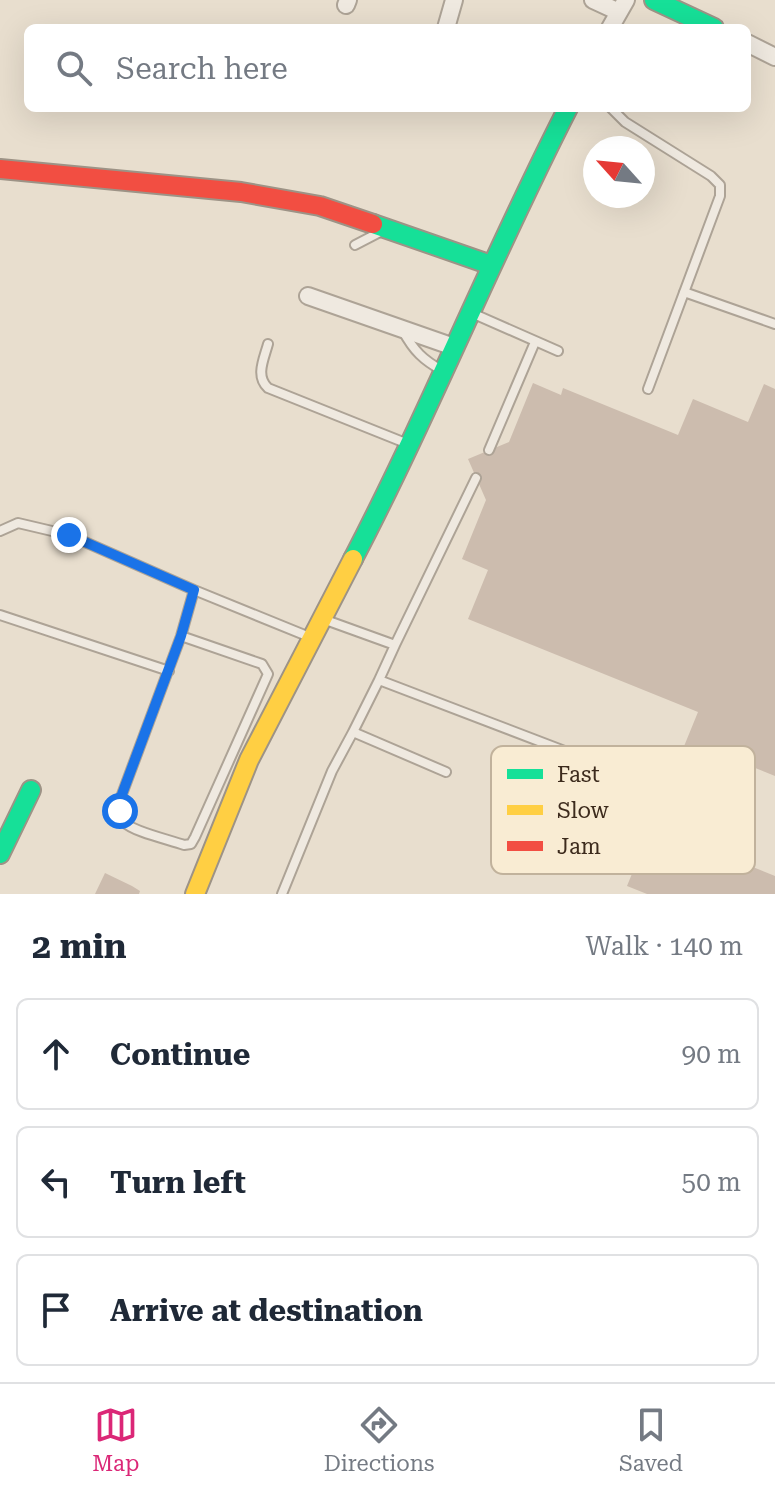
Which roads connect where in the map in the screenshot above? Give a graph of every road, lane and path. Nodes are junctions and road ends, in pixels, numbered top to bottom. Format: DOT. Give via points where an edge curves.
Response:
graph roads {
  1 [pos="454,0"];
  2 [pos="593,0"];
  3 [pos="654,0"];
  4 [pos="622,6"];
  5 [pos="447,24"];
  6 [pos="612,24"];
  7 [pos="705,24"];
  8 [pos="751,45"];
  9 [pos="775,57"];
  10 [pos="566,112"];
  11 [pos="615,112"];
  12 [pos="0,169"];
  13 [pos="386,229"];
  14 [pos="355,245"];
  15 [pos="491,265"];
  16 [pos="684,292"];
  17 [pos="308,296"];
  18 [pos="469,312"];
  19 [pos="775,324"];
  20 [pos="401,328"];
  21 [pos="535,342"];
  22 [pos="268,344"];
  23 [pos="454,347"];
  24 [pos="558,351"];
  25 [pos="444,371"];
  26 [pos="648,389"];
  27 [pos="409,445"];
  28 [pos="489,450"];
  29 [pos="476,478"];
  30 [pos="0,531"];
  31 [pos="194,590"];
  32 [pos="0,615"];
  33 [pos="323,618"];
  34 [pos="181,636"];
  35 [pos="312,638"];
  36 [pos="395,645"];
  37 [pos="169,671"];
  38 [pos="379,680"];
  39 [pos="353,732"];
  40 [pos="552,746"];
  41 [pos="446,772"];
  42 [pos="31,790"];
  43 [pos="0,854"];
  44 [pos="195,894"];
  45 [pos="282,894"];
  1 -- 5 [label="street"];
  2 -- 4 [label="street"];
  3 -- 7 [label="street"];
  4 -- 6 [label="street"];
  8 -- 9 [label="street"];
  10 -- 15 [label="street"];
  11 -- 16 [label="lane" via="720,185"];
  12 -- 13 [label="street" via="296,201"];
  13 -- 14 [label="lane"];
  13 -- 15 [label="street"];
  15 -- 18 [label="street"];
  16 -- 19 [label="lane"];
  16 -- 26 [label="lane"];
  17 -- 20 [label="street"];
  18 -- 21 [label="lane"];
  18 -- 23 [label="street"];
  20 -- 23 [label="street"];
  20 -- 25 [label="lane" via="424,361"];
  21 -- 24 [label="lane"];
  21 -- 28 [label="lane"];
  22 -- 27 [label="lane" via="261,371 268,388"];
  23 -- 25 [label="street"];
  25 -- 27 [label="street"];
  27 -- 33 [label="street"];
  29 -- 36 [label="lane"];
  30 -- 31 [label="lane" via="18,523 69,535"];
  31 -- 34 [label="lane"];
  31 -- 35 [label="lane"];
  32 -- 37 [label="lane"];
  33 -- 35 [label="street"];
  33 -- 36 [label="lane"];
  34 -- 37 [label="lane"];
  34 -- 37 [label="lane" via="262,664 268,674 191,844 137,829 124,822 120,811"];
  35 -- 44 [label="street" via="249,760"];
  36 -- 38 [label="lane"];
  38 -- 39 [label="lane"];
  38 -- 40 [label="lane"];
  39 -- 41 [label="lane"];
  39 -- 45 [label="lane"];
  42 -- 43 [label="street"];
}
